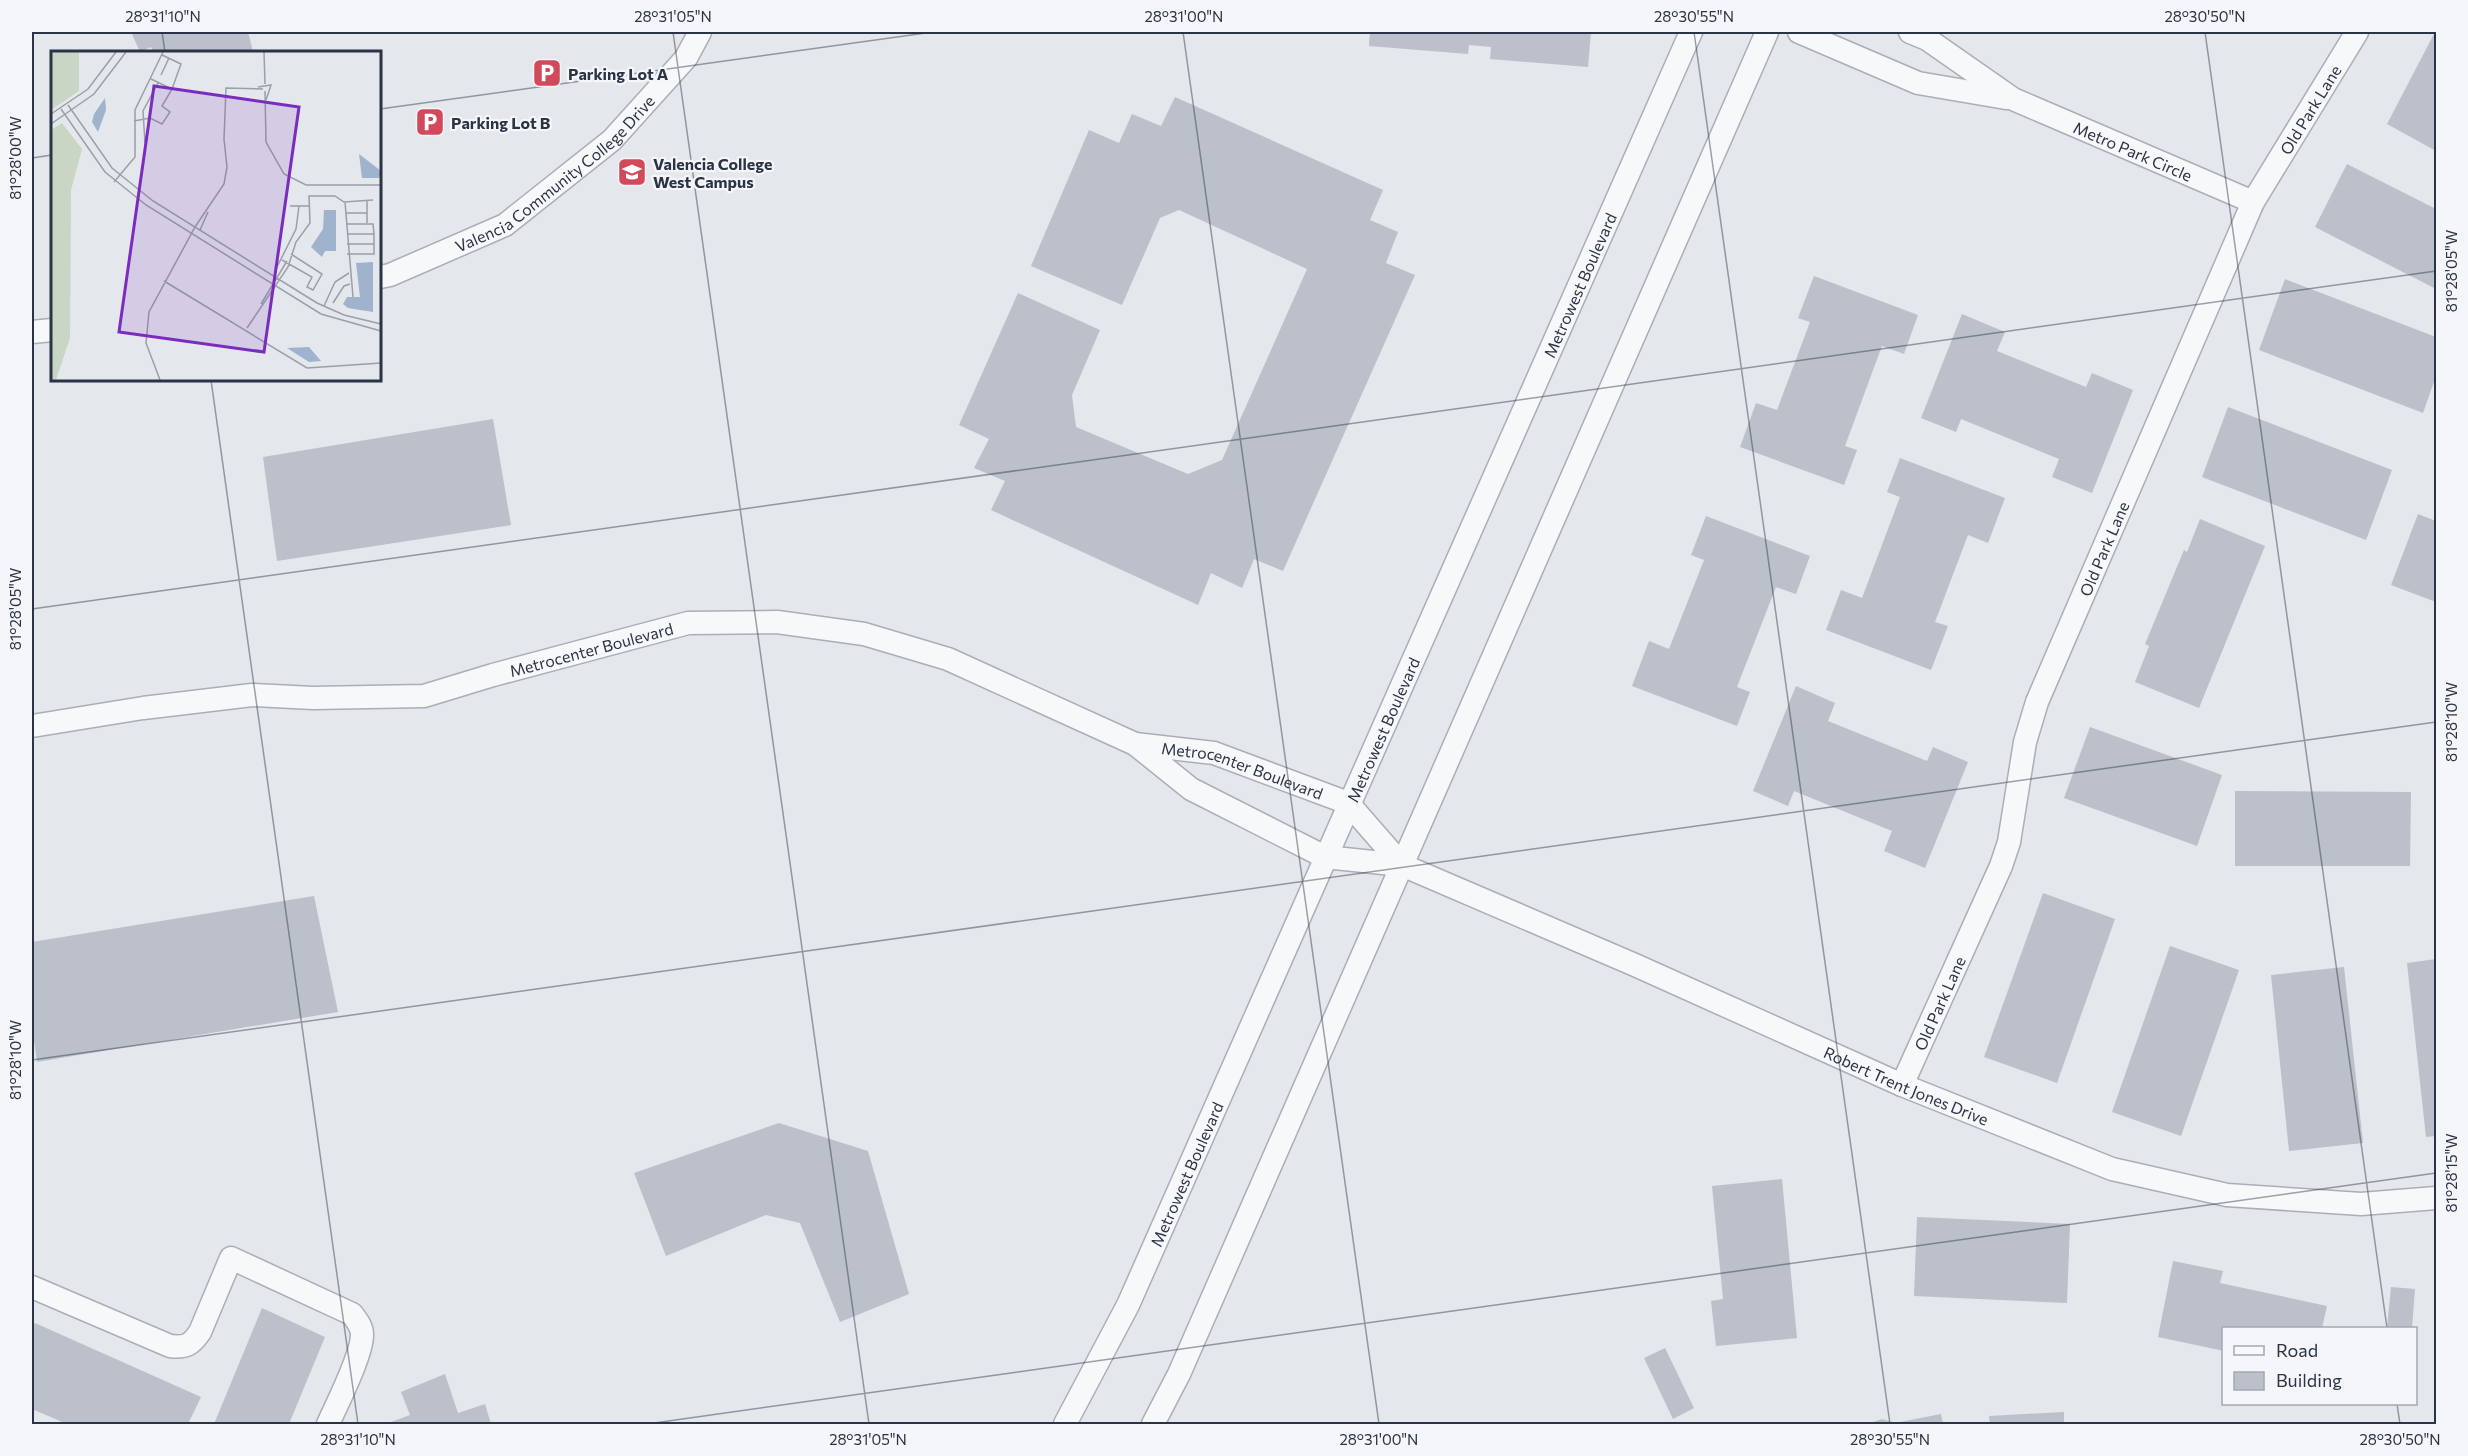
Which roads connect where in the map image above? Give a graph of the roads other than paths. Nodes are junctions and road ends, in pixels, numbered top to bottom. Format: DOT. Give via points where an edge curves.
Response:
graph roads {
  1 [pos="700,32"];
  2 [pos="1691,32"];
  3 [pos="1767,32"];
  4 [pos="1799,32"];
  5 [pos="1910,32"];
  6 [pos="2357,32"];
  7 [pos="2013,99"];
  8 [pos="2253,202"];
  9 [pos="381,277"];
  10 [pos="51,330"];
  11 [pos="32,332"];
  12 [pos="32,726"];
  13 [pos="1135,744"];
  14 [pos="1348,803"];
  15 [pos="1325,857"];
  16 [pos="1402,865"];
  17 [pos="1902,1085"];
  18 [pos="2436,1198"];
  19 [pos="32,1287"];
  20 [pos="328,1425"];
  21 [pos="1065,1425"];
  22 [pos="1153,1425"];
  1 -- 9 [label="street, Valencia Community College Drive" via="686,58 612,140 505,225"];
  2 -- 14 [label="street, Metrowest Boulevard"];
  3 -- 16 [label="street"];
  4 -- 7 [label="street, Metro Park Circle" via="1918,83"];
  5 -- 7 [label="street, Metro Park Circle" via="1927,39"];
  6 -- 8 [label="street, Old Park Lane"];
  7 -- 8 [label="street, Metro Park Circle"];
  8 -- 17 [label="street, Old Park Lane" via="2037,702 2025,742 2009,842 2001,866"];
  10 -- 11 [label="street"];
  12 -- 13 [label="street, Metrocenter Boulevard" via="252,695 424,696 688,623 777,621 864,634 948,659"];
  13 -- 14 [label="street, Metrocenter Boulevard" via="1214,753"];
  13 -- 15 [label="street, Metrocenter Boulevard" via="1191,789"];
  14 -- 15 [label="street, Metrowest Boulevard"];
  14 -- 16 [label="street, Robert Trent Jones Drive"];
  15 -- 16 [label="street, Robert Trent Jones Drive"];
  15 -- 21 [label="street, Metrowest Boulevard" via="1128,1305"];
  16 -- 17 [label="street, Robert Trent Jones Drive" via="1635,964"];
  16 -- 22 [label="street" via="1179,1374"];
  17 -- 18 [label="street, Robert Trent Jones Drive" via="2112,1170 2227,1195 2361,1204"];
  19 -- 20 [label="street" via="170,1346 192,1343 200,1332 231,1258 352,1314 360,1324 359,1350"];
}
